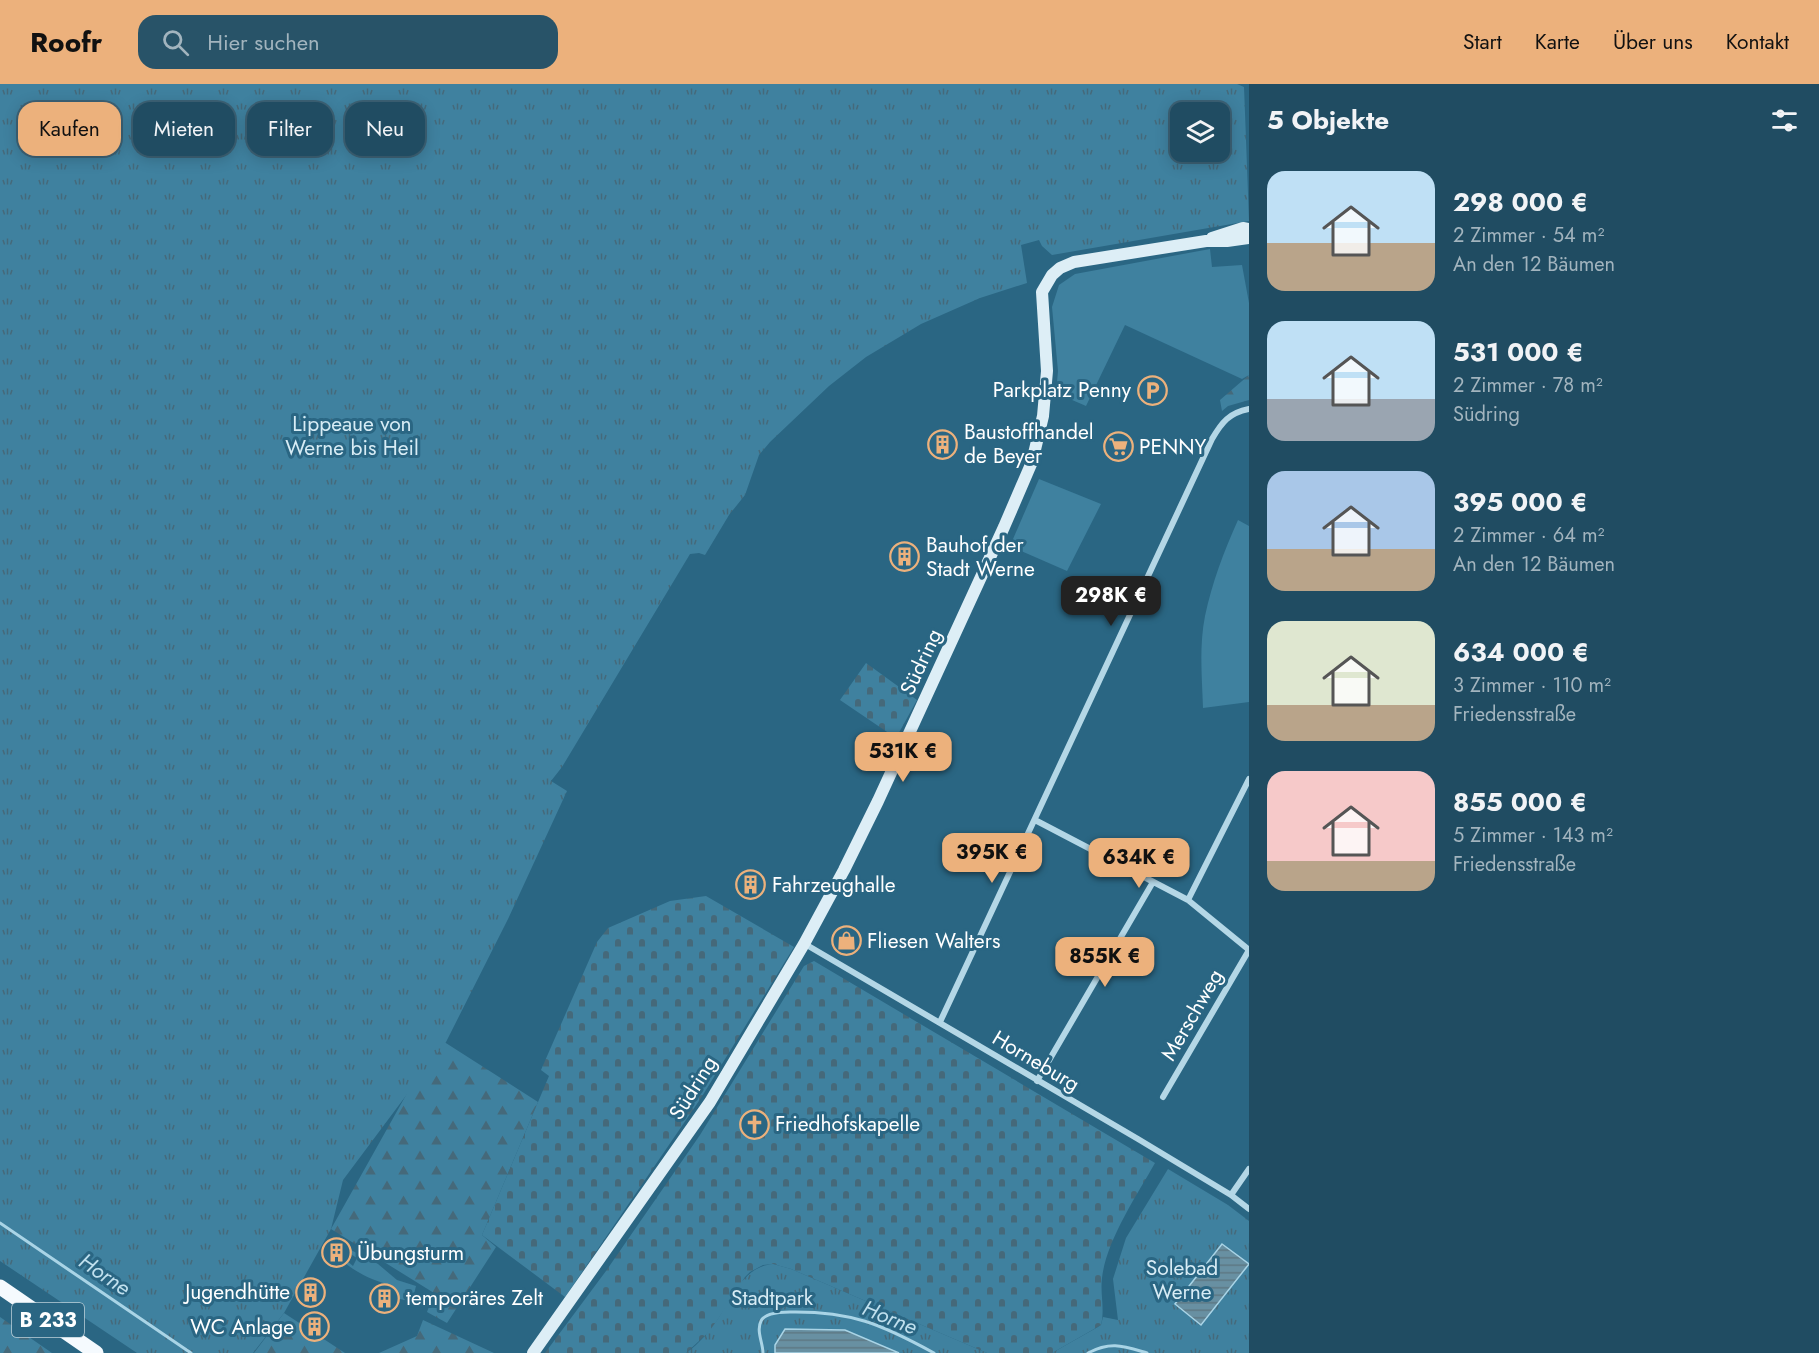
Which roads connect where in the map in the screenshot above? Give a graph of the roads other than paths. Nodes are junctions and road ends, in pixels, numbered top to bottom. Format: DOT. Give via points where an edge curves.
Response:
graph roads {
  1 [pos="1249,229"];
  2 [pos="1249,238"];
  3 [pos="1206,241"];
  4 [pos="1249,409"];
  5 [pos="1249,779"];
  6 [pos="1035,820"];
  7 [pos="1153,882"];
  8 [pos="1188,900"];
  9 [pos="804,944"];
  10 [pos="1249,950"];
  11 [pos="940,1022"];
  12 [pos="1037,1081"];
  13 [pos="1163,1097"];
  14 [pos="1249,1169"];
  15 [pos="1231,1195"];
  16 [pos="1249,1209"];
  17 [pos="0,1287"];
  18 [pos="96,1353"];
  19 [pos="533,1353"];
  1 -- 3 [label="street, Südring"];
  2 -- 3 [label="street, Südring"];
  3 -- 9 [label="street, Südring" via="1074,262 1060,268 1046,282 1042,306 1047,371 1043,416 1032,462 878,801"];
  4 -- 6 [label="street" via="1229,416 1212,439"];
  5 -- 8 [label="street"];
  6 -- 7 [label="street"];
  6 -- 11 [label="street"];
  7 -- 8 [label="street"];
  7 -- 12 [label="street"];
  8 -- 10 [label="street"];
  9 -- 11 [label="street, Horneburg"];
  9 -- 19 [label="street, Südring" via="710,1102"];
  10 -- 13 [label="street, Merschweg"];
  11 -- 12 [label="street, Horneburg"];
  12 -- 15 [label="street, Horneburg"];
  14 -- 15 [label="street"];
  15 -- 16 [label="street, Horneburg"];
  17 -- 18 [label="main road, B 233"];
}
